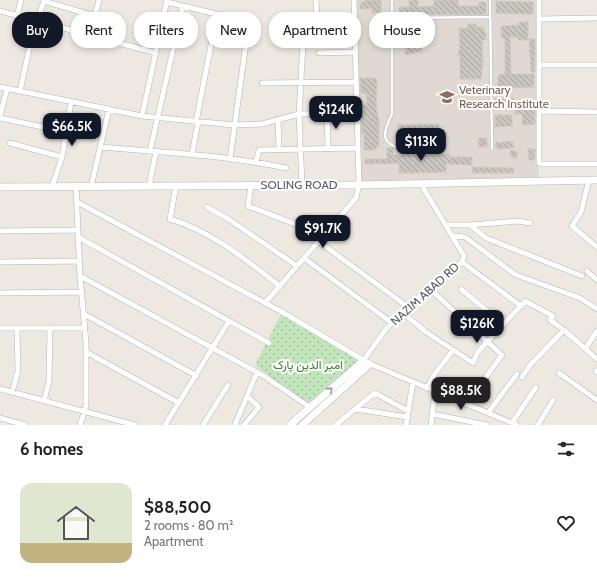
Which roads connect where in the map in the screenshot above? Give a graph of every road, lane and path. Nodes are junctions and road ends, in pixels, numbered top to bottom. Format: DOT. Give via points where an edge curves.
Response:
graph roads {
  1 [pos="21,0"];
  2 [pos="44,0"];
  3 [pos="99,0"];
  4 [pos="316,0"];
  5 [pos="354,0"];
  6 [pos="392,0"];
  7 [pos="490,0"];
  8 [pos="539,0"];
  9 [pos="167,1"];
  10 [pos="183,6"];
  11 [pos="0,11"];
  12 [pos="18,12"];
  13 [pos="40,12"];
  14 [pos="82,12"];
  15 [pos="96,12"];
  16 [pos="208,12"];
  17 [pos="393,12"];
  18 [pos="12,15"];
  19 [pos="490,16"];
  20 [pos="435,17"];
  21 [pos="597,18"];
  22 [pos="539,19"];
  23 [pos="126,45"];
  24 [pos="29,48"];
  25 [pos="211,48"];
  26 [pos="245,48"];
  27 [pos="393,48"];
  28 [pos="355,52"];
  29 [pos="156,53"];
  30 [pos="318,53"];
  31 [pos="539,64"];
  32 [pos="597,65"];
  33 [pos="356,82"];
  34 [pos="262,83"];
  35 [pos="300,83"];
  36 [pos="0,87"];
  37 [pos="7,89"];
  38 [pos="20,91"];
  39 [pos="71,102"];
  40 [pos="109,110"];
  41 [pos="539,111"];
  42 [pos="327,112"];
  43 [pos="357,112"];
  44 [pos="597,112"];
  45 [pos="299,114"];
  46 [pos="142,116"];
  47 [pos="0,117"];
  48 [pos="157,118"];
  49 [pos="278,119"];
  50 [pos="197,122"];
  51 [pos="234,125"];
  52 [pos="66,132"];
  53 [pos="10,143"];
  54 [pos="100,147"];
  55 [pos="358,148"];
  56 [pos="444,148"];
  57 [pos="328,149"];
  58 [pos="492,149"];
  59 [pos="279,150"];
  60 [pos="300,150"];
  61 [pos="150,151"];
  62 [pos="156,152"];
  63 [pos="192,155"];
  64 [pos="62,157"];
  65 [pos="230,159"];
  66 [pos="256,162"];
  67 [pos="597,164"];
  68 [pos="286,168"];
  69 [pos="589,180"];
  70 [pos="597,180"];
  71 [pos="421,184"];
  72 [pos="302,185"];
  73 [pos="359,185"];
  74 [pos="149,186"];
  75 [pos="176,186"];
  76 [pos="251,186"];
  77 [pos="0,187"];
  78 [pos="52,187"];
  79 [pos="76,187"];
  80 [pos="91,187"];
  81 [pos="77,202"];
  82 [pos="207,207"];
  83 [pos="530,223"];
  84 [pos="447,225"];
  85 [pos="470,225"];
  86 [pos="78,230"];
  87 [pos="0,231"];
  88 [pos="324,234"];
  89 [pos="454,236"];
  90 [pos="78,237"];
  91 [pos="318,241"];
  92 [pos="597,247"];
  93 [pos="304,258"];
  94 [pos="80,261"];
  95 [pos="0,262"];
  96 [pos="462,262"];
  97 [pos="297,266"];
  98 [pos="587,271"];
  99 [pos="80,276"];
  100 [pos="582,276"];
  101 [pos="597,280"];
  102 [pos="280,286"];
  103 [pos="430,289"];
  104 [pos="461,289"];
  105 [pos="82,292"];
  106 [pos="0,293"];
  107 [pos="265,303"];
  108 [pos="521,306"];
  109 [pos="408,307"];
  110 [pos="597,309"];
  111 [pos="403,313"];
  112 [pos="84,314"];
  113 [pos="229,321"];
  114 [pos="392,323"];
  115 [pos="504,325"];
  116 [pos="0,328"];
  117 [pos="17,328"];
  118 [pos="50,328"];
  119 [pos="85,328"];
  120 [pos="564,330"];
  121 [pos="597,331"];
  122 [pos="269,343"];
  123 [pos="488,343"];
  124 [pos="212,349"];
  125 [pos="585,349"];
  126 [pos="453,350"];
  127 [pos="86,352"];
  128 [pos="597,359"];
  129 [pos="367,362"];
  130 [pos="257,372"];
  131 [pos="559,373"];
  132 [pos="197,376"];
  133 [pos="413,382"];
  134 [pos="228,385"];
  135 [pos="428,388"];
  136 [pos="536,388"];
  137 [pos="0,389"];
  138 [pos="12,392"];
  139 [pos="435,392"];
  140 [pos="248,397"];
  141 [pos="553,400"];
  142 [pos="597,400"];
  143 [pos="44,401"];
  144 [pos="179,403"];
  145 [pos="466,404"];
  146 [pos="355,408"];
  147 [pos="312,409"];
  148 [pos="85,412"];
  149 [pos="488,413"];
  150 [pos="408,414"];
  151 [pos="432,414"];
  152 [pos="0,418"];
  153 [pos="455,419"];
  154 [pos="505,423"];
  155 [pos="303,424"];
  156 [pos="479,424"];
  157 [pos="515,424"];
  158 [pos="25,425"];
  159 [pos="80,425"];
  160 [pos="135,425"];
  161 [pos="165,425"];
  162 [pos="203,425"];
  163 [pos="235,425"];
  164 [pos="244,425"];
  165 [pos="290,425"];
  166 [pos="311,425"];
  167 [pos="336,425"];
  168 [pos="406,425"];
  169 [pos="431,425"];
  170 [pos="454,425"];
  171 [pos="487,425"];
  172 [pos="538,425"];
  1 -- 12 [label="street"];
  2 -- 13 [label="street"];
  2 -- 14 [label="street"];
  3 -- 15 [label="street"];
  4 -- 35 [label="street" via="318,39 316,42 303,44"];
  5 -- 28 [label="street"];
  6 -- 17 [label="lane"];
  7 -- 19 [label="lane"];
  8 -- 22 [label="street"];
  9 -- 10 [label="street"];
  9 -- 29 [label="street"];
  10 -- 16 [label="street"];
  10 -- 48 [label="street"];
  11 -- 18 [label="street"];
  19 -- 20 [label="lane"];
  19 -- 58 [label="lane"];
  21 -- 22 [label="street"];
  22 -- 31 [label="street"];
  23 -- 29 [label="street"];
  24 -- 38 [label="street"];
  25 -- 50 [label="street"];
  26 -- 51 [label="street"];
  27 -- 56 [label="lane" via="392,114 386,127 387,142 397,147"];
  28 -- 30 [label="street"];
  28 -- 33 [label="street"];
  29 -- 46 [label="street"];
  31 -- 32 [label="street"];
  31 -- 41 [label="street"];
  33 -- 35 [label="street"];
  33 -- 43 [label="street"];
  34 -- 35 [label="street"];
  35 -- 45 [label="street"];
  36 -- 37 [label="street"];
  37 -- 38 [label="street"];
  37 -- 47 [label="street"];
  38 -- 39 [label="street"];
  39 -- 40 [label="street"];
  39 -- 52 [label="street"];
  40 -- 46 [label="street"];
  40 -- 54 [label="street"];
  41 -- 44 [label="street"];
  41 -- 67 [label="street" via="540,164"];
  42 -- 43 [label="street"];
  42 -- 45 [label="street"];
  42 -- 57 [label="street"];
  43 -- 55 [label="street"];
  45 -- 49 [label="street"];
  45 -- 60 [label="street"];
  46 -- 48 [label="street"];
  47 -- 52 [label="street"];
  48 -- 50 [label="street"];
  48 -- 61 [label="street"];
  49 -- 51 [label="street" via="262,124"];
  49 -- 59 [label="street"];
  50 -- 51 [label="street"];
  50 -- 63 [label="street"];
  51 -- 65 [label="street"];
  52 -- 64 [label="street"];
  53 -- 64 [label="street"];
  54 -- 61 [label="street"];
  54 -- 80 [label="street"];
  55 -- 57 [label="street"];
  55 -- 73 [label="street"];
  57 -- 60 [label="street"];
  59 -- 60 [label="street"];
  59 -- 66 [label="street" via="259,150"];
  60 -- 72 [label="street"];
  61 -- 62 [label="street"];
  62 -- 63 [label="street"];
  62 -- 74 [label="street"];
  63 -- 65 [label="street"];
  64 -- 78 [label="street"];
  65 -- 66 [label="street"];
  66 -- 68 [label="street"];
  69 -- 70 [label="street, SOLING ROAD"];
  69 -- 71 [label="street, SOLING ROAD"];
  69 -- 92 [label="street" via="581,212 572,226"];
  71 -- 73 [label="street, SOLING ROAD"];
  71 -- 84 [label="street, NAZIM ABAD RD"];
  72 -- 73 [label="street, SOLING ROAD"];
  72 -- 76 [label="street, SOLING ROAD"];
  73 -- 88 [label="street" via="356,198"];
  74 -- 75 [label="street, SOLING ROAD"];
  74 -- 80 [label="street, SOLING ROAD"];
  75 -- 76 [label="street, SOLING ROAD"];
  75 -- 102 [label="street" via="170,219 186,224 235,252"];
  76 -- 88 [label="street" via="248,206"];
  77 -- 78 [label="street, SOLING ROAD"];
  78 -- 79 [label="street, SOLING ROAD"];
  79 -- 80 [label="street, SOLING ROAD"];
  79 -- 81 [label="street"];
  81 -- 86 [label="street"];
  81 -- 107 [label="street"];
  82 -- 97 [label="street"];
  83 -- 85 [label="street"];
  84 -- 85 [label="street"];
  84 -- 89 [label="street, NAZIM ABAD RD"];
  85 -- 100 [label="street" via="486,238"];
  86 -- 87 [label="street"];
  86 -- 90 [label="street"];
  88 -- 91 [label="street"];
  89 -- 96 [label="street, NAZIM ABAD RD" via="464,256"];
  89 -- 110 [label="street" via="465,237 516,275 580,298"];
  90 -- 94 [label="street"];
  90 -- 113 [label="street"];
  91 -- 93 [label="street"];
  91 -- 109 [label="street"];
  93 -- 97 [label="street"];
  93 -- 114 [label="street"];
  94 -- 95 [label="street"];
  94 -- 99 [label="street"];
  96 -- 103 [label="street, NAZIM ABAD RD"];
  96 -- 108 [label="street"];
  97 -- 102 [label="street"];
  98 -- 101 [label="street"];
  99 -- 105 [label="street"];
  99 -- 124 [label="street"];
  102 -- 107 [label="street"];
  103 -- 109 [label="street, NAZIM ABAD RD"];
  103 -- 123 [label="street"];
  104 -- 115 [label="street"];
  105 -- 106 [label="street"];
  105 -- 112 [label="street"];
  107 -- 129 [label="street"];
  108 -- 115 [label="street"];
  108 -- 120 [label="street" via="525,301 553,316 550,320"];
  109 -- 111 [label="street, NAZIM ABAD RD"];
  111 -- 114 [label="street, NAZIM ABAD RD"];
  111 -- 126 [label="street"];
  112 -- 119 [label="street"];
  112 -- 132 [label="street"];
  113 -- 122 [label="street"];
  113 -- 124 [label="street"];
  114 -- 129 [label="street, NAZIM ABAD RD"];
  115 -- 123 [label="street"];
  116 -- 117 [label="street"];
  117 -- 118 [label="street"];
  117 -- 138 [label="street" via="18,371"];
  118 -- 119 [label="street"];
  118 -- 143 [label="street" via="49,381"];
  119 -- 127 [label="street"];
  120 -- 125 [label="street"];
  120 -- 149 [label="street" via="520,375"];
  121 -- 125 [label="street"];
  123 -- 126 [label="street" via="477,353 473,363"];
  123 -- 145 [label="street" via="502,355"];
  124 -- 130 [label="street"];
  124 -- 132 [label="street"];
  125 -- 128 [label="street"];
  126 -- 135 [label="street" via="434,375"];
  127 -- 144 [label="street"];
  127 -- 148 [label="street"];
  129 -- 133 [label="street"];
  129 -- 147 [label="street"];
  130 -- 140 [label="street"];
  130 -- 147 [label="street"];
  131 -- 142 [label="street"];
  132 -- 144 [label="street"];
  133 -- 135 [label="street"];
  133 -- 150 [label="street"];
  134 -- 162 [label="street"];
  135 -- 139 [label="street"];
  136 -- 157 [label="street"];
  137 -- 138 [label="street"];
  138 -- 143 [label="street"];
  139 -- 145 [label="street"];
  139 -- 151 [label="street"];
  140 -- 163 [label="street"];
  140 -- 164 [label="street" via="259,407"];
  141 -- 172 [label="street"];
  143 -- 148 [label="street"];
  144 -- 161 [label="street"];
  145 -- 149 [label="street"];
  146 -- 150 [label="street"];
  146 -- 150 [label="street" via="375,393"];
  146 -- 167 [label="street"];
  147 -- 155 [label="street"];
  147 -- 165 [label="street"];
  148 -- 159 [label="street"];
  148 -- 160 [label="street"];
  149 -- 154 [label="street"];
  150 -- 168 [label="street"];
  151 -- 153 [label="street"];
  151 -- 169 [label="street"];
  152 -- 158 [label="street"];
  153 -- 156 [label="street"];
  153 -- 170 [label="street"];
  154 -- 157 [label="street"];
  155 -- 166 [label="street"];
  156 -- 171 [label="street"];
}
